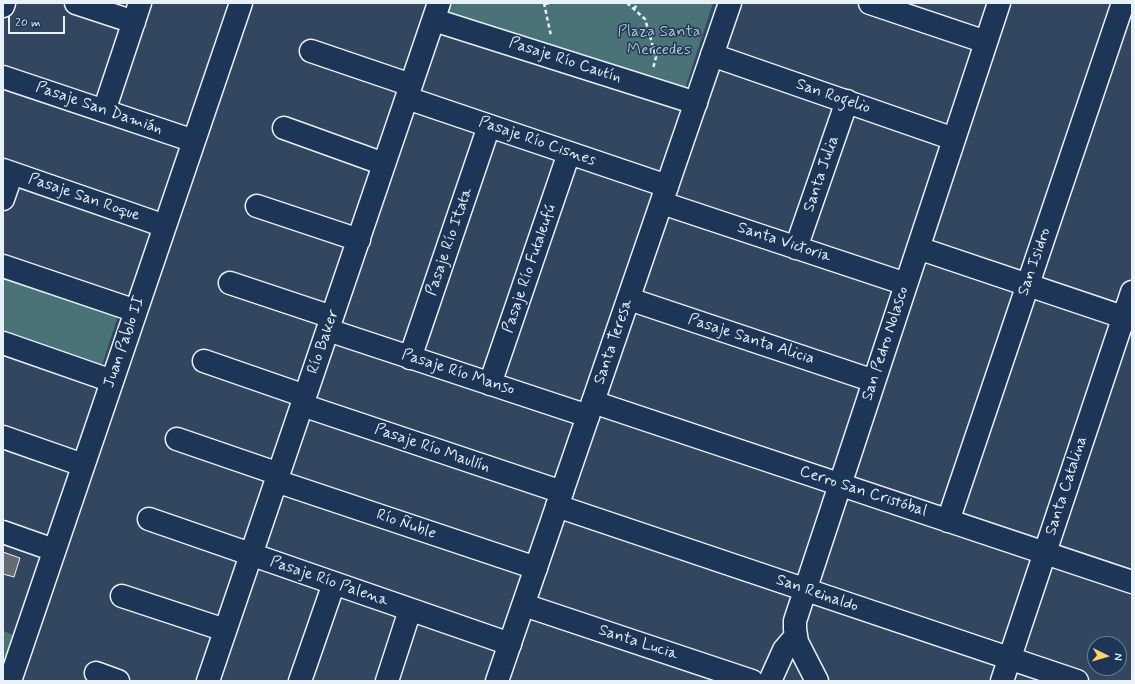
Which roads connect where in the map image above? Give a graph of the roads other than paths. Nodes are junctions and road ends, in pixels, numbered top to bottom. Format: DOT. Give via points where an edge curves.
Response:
graph roads {
  1 [pos="4,3"];
  2 [pos="76,3"];
  3 [pos="241,3"];
  4 [pos="730,3"];
  5 [pos="870,3"];
  6 [pos="999,3"];
  7 [pos="1123,3"];
  8 [pos="3,6"];
  9 [pos="434,8"];
  10 [pos="137,13"];
  11 [pos="986,42"];
  12 [pos="310,51"];
  13 [pos="712,55"];
  14 [pos="3,76"];
  15 [pos="409,92"];
  16 [pos="847,101"];
  17 [pos="696,103"];
  18 [pos="104,111"];
  19 [pos="489,126"];
  20 [pos="284,128"];
  21 [pos="954,139"];
  22 [pos="194,141"];
  23 [pos="569,153"];
  24 [pos="384,164"];
  25 [pos="7,172"];
  26 [pos="664,195"];
  27 [pos="3,200"];
  28 [pos="257,206"];
  29 [pos="165,226"];
  30 [pos="359,240"];
  31 [pos="796,248"];
  32 [pos="918,248"];
  33 [pos="3,266"];
  34 [pos="230,283"];
  35 [pos="906,284"];
  36 [pos="1028,284"];
  37 [pos="1132,292"];
  38 [pos="629,299"];
  39 [pos="136,311"];
  40 [pos="1128,318"];
  41 [pos="330,324"];
  42 [pos="3,342"];
  43 [pos="410,358"];
  44 [pos="204,361"];
  45 [pos="112,381"];
  46 [pos="874,381"];
  47 [pos="490,384"];
  48 [pos="304,401"];
  49 [pos="591,409"];
  50 [pos="3,437"];
  51 [pos="177,439"];
  52 [pos="83,465"];
  53 [pos="278,478"];
  54 [pos="840,484"];
  55 [pos="560,499"];
  56 [pos="149,519"];
  57 [pos="948,521"];
  58 [pos="3,532"];
  59 [pos="54,550"];
  60 [pos="1045,553"];
  61 [pos="251,554"];
  62 [pos="536,568"];
  63 [pos="1132,582"];
  64 [pos="334,583"];
  65 [pos="805,590"];
  66 [pos="122,596"];
  67 [pos="524,605"];
  68 [pos="410,610"];
  69 [pos="226,630"];
  70 [pos="796,636"];
  71 [pos="510,644"];
  72 [pos="1010,658"];
  73 [pos="96,674"];
  74 [pos="10,681"];
  75 [pos="118,681"];
  76 [pos="208,681"];
  77 [pos="300,681"];
  78 [pos="386,681"];
  79 [pos="497,681"];
  80 [pos="752,681"];
  81 [pos="770,681"];
  82 [pos="817,681"];
  83 [pos="1002,681"];
  84 [pos="1077,681"];
  1 -- 8 [label="street"];
  2 -- 10 [label="street"];
  3 -- 22 [label="street, Juan Pablo II"];
  4 -- 13 [label="street, Santa Teresa"];
  5 -- 11 [label="street"];
  6 -- 11 [label="street, San Pedro Nolasco"];
  7 -- 36 [label="street, San Isidro"];
  9 -- 15 [label="street, Río Baker"];
  9 -- 17 [label="street, Pasaje Río Cautín" via="556,58"];
  10 -- 18 [label="street"];
  11 -- 21 [label="street, San Pedro Nolasco"];
  12 -- 15 [label="street, Pasaje Río Cisnes"];
  13 -- 16 [label="street, San Rogelio"];
  13 -- 17 [label="street, Santa Teresa"];
  14 -- 18 [label="street, Pasaje San Damián"];
  15 -- 19 [label="street, Pasaje Río Cisnes"];
  15 -- 24 [label="street, Río Baker"];
  16 -- 21 [label="street, San Rogelio"];
  16 -- 31 [label="street, Santa Julia"];
  17 -- 26 [label="street, Santa Teresa"];
  18 -- 22 [label="street, Pasaje San Damián"];
  19 -- 23 [label="street, Pasaje Río Cisnes"];
  19 -- 43 [label="street, Pasaje Río Itata"];
  20 -- 24 [label="street"];
  21 -- 32 [label="street, San Pedro Nolasco"];
  22 -- 29 [label="street, Juan Pablo II"];
  23 -- 26 [label="street, Pasaje Río Cisnes"];
  23 -- 47 [label="street, Pasaje Río Futaleufú"];
  24 -- 30 [label="street, Río Baker"];
  25 -- 27 [label="street"];
  25 -- 29 [label="street, Pasaje San Roque"];
  26 -- 31 [label="street, Santa Victoria"];
  26 -- 38 [label="street, Santa Teresa"];
  28 -- 30 [label="street"];
  29 -- 39 [label="street, Juan Pablo II"];
  30 -- 41 [label="street, Río Baker"];
  31 -- 35 [label="street, Santa Victoria"];
  32 -- 35 [label="street, San Pedro Nolasco"];
  32 -- 36 [label="street"];
  33 -- 39 [label="street"];
  34 -- 41 [label="street, Pasaje Río Manso"];
  35 -- 46 [label="street, San Pedro Nolasco"];
  36 -- 40 [label="street"];
  36 -- 57 [label="street, San Isidro"];
  37 -- 40 [label="street, Santa Catalina"];
  38 -- 46 [label="street, Pasaje Santa Alicia"];
  38 -- 49 [label="street, Santa Teresa"];
  39 -- 45 [label="street, Juan Pablo II"];
  40 -- 60 [label="street, Santa Catalina"];
  41 -- 43 [label="street, Pasaje Río Manso"];
  41 -- 48 [label="street, Río Baker"];
  42 -- 45 [label="street"];
  43 -- 47 [label="street, Pasaje Río Manso"];
  44 -- 48 [label="street, Pasaje Río Maullín"];
  45 -- 52 [label="street, Juan Pablo II"];
  46 -- 54 [label="street, San Pedro Nolasco"];
  47 -- 49 [label="street, Pasaje Río Manso"];
  48 -- 53 [label="street, Río Baker"];
  48 -- 55 [label="street, Pasaje Río Maullín"];
  49 -- 54 [label="street, Cerro San Cristóbal"];
  49 -- 55 [label="street, Santa Teresa"];
  50 -- 52 [label="street"];
  51 -- 53 [label="street, Río Ñuble"];
  52 -- 59 [label="street, Juan Pablo II"];
  53 -- 61 [label="street, Río Baker"];
  53 -- 62 [label="street, Río Ñuble"];
  54 -- 57 [label="street, Cerro San Cristóbal"];
  54 -- 65 [label="street, San Pedro Nolasco"];
  55 -- 62 [label="street, Santa Teresa"];
  55 -- 65 [label="street, San Reinaldo"];
  56 -- 61 [label="street, Pasaje Río Palena"];
  57 -- 60 [label="street, Cerro San Cristóbal"];
  58 -- 59 [label="street"];
  59 -- 74 [label="street, Juan Pablo II"];
  60 -- 63 [label="street, Cerro San Cristóbal"];
  60 -- 72 [label="street, Santa Catalina"];
  61 -- 64 [label="street, Pasaje Río Palena"];
  61 -- 69 [label="street, Río Baker"];
  62 -- 67 [label="street, Santa Teresa"];
  64 -- 68 [label="street, Pasaje Río Palena"];
  64 -- 77 [label="street"];
  65 -- 70 [label="street, San Pedro Nolasco" via="795,621"];
  65 -- 72 [label="street, San Reinaldo"];
  66 -- 69 [label="street"];
  67 -- 71 [label="street, Santa Teresa"];
  67 -- 80 [label="street, Santa Lucia"];
  68 -- 71 [label="street, Pasaje Río Palena"];
  68 -- 78 [label="street"];
  69 -- 76 [label="street, Río Baker"];
  70 -- 81 [label="street" via="784,650"];
  70 -- 82 [label="street"];
  71 -- 79 [label="street, Santa Teresa"];
  72 -- 83 [label="street, Santa Catalina"];
  72 -- 84 [label="street, San Reinaldo"];
  73 -- 75 [label="street"];
}
